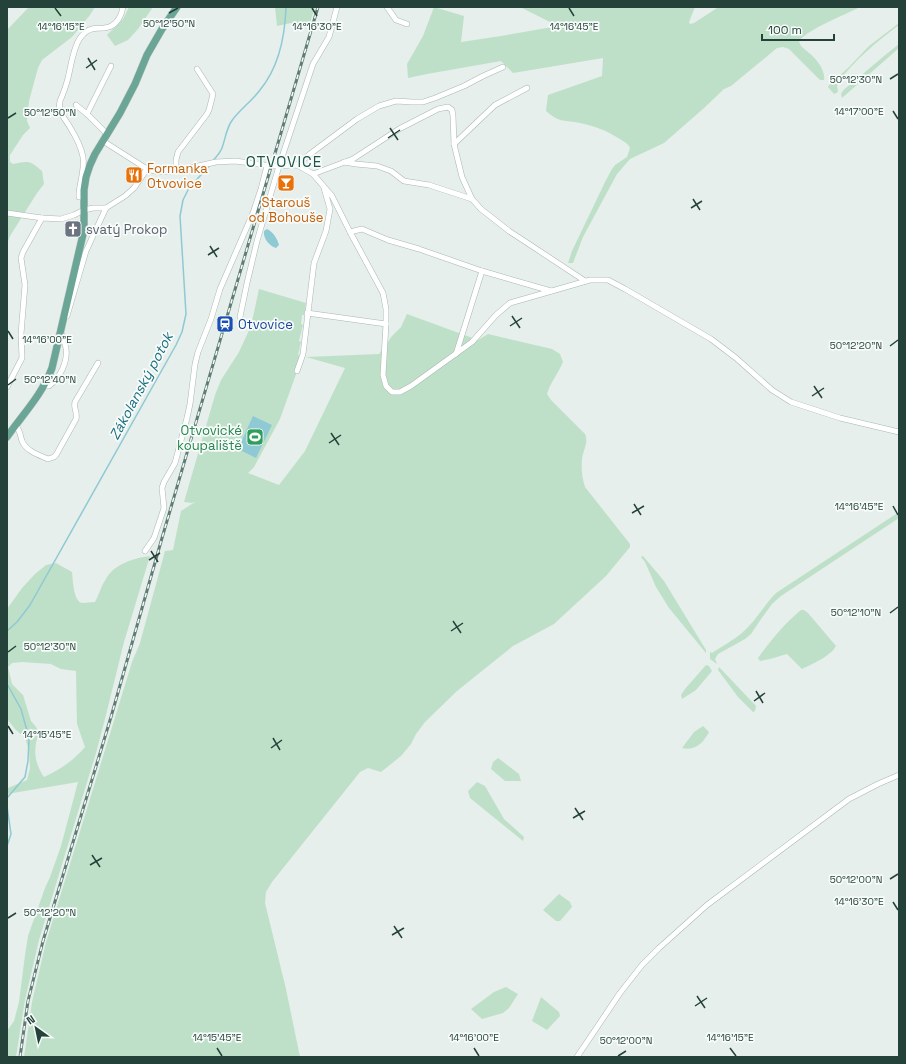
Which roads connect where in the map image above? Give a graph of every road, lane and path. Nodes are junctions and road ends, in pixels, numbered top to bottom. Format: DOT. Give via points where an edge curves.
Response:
graph roads {
  1 [pos="123,7"];
  2 [pos="177,7"];
  3 [pos="337,7"];
  4 [pos="387,7"];
  5 [pos="407,24"];
  6 [pos="111,66"];
  7 [pos="503,67"];
  8 [pos="197,69"];
  9 [pos="527,88"];
  10 [pos="76,105"];
  11 [pos="87,114"];
  12 [pos="108,134"];
  13 [pos="103,141"];
  14 [pos="454,144"];
  15 [pos="344,162"];
  16 [pos="297,165"];
  17 [pos="267,166"];
  18 [pos="279,166"];
  19 [pos="147,169"];
  20 [pos="176,171"];
  21 [pos="313,174"];
  22 [pos="324,187"];
  23 [pos="83,197"];
  24 [pos="472,199"];
  25 [pos="106,208"];
  26 [pos="84,210"];
  27 [pos="7,212"];
  28 [pos="42,218"];
  29 [pos="350,232"];
  30 [pos="482,271"];
  31 [pos="585,281"];
  32 [pos="552,291"];
  33 [pos="307,313"];
  34 [pos="240,317"];
  35 [pos="386,324"];
  36 [pos="60,336"];
  37 [pos="456,354"];
  38 [pos="98,363"];
  39 [pos="297,371"];
  40 [pos="44,386"];
  41 [pos="7,387"];
  42 [pos="16,426"];
  43 [pos="899,432"];
  44 [pos="7,437"];
  45 [pos="145,551"];
  46 [pos="899,775"];
  47 [pos="577,1057"];
  1 -- 23 [label="street" via="116,23 106,28 88,30 78,42 60,104 63,118 74,135 83,158 79,197"];
  2 -- 12 [label="main road" via="147,54 135,84"];
  3 -- 18 [label="street" via="329,37 313,64"];
  4 -- 5 [label="street" via="396,20"];
  6 -- 11 [label="street"];
  7 -- 16 [label="street" via="435,98 422,102 396,101 379,106 357,119"];
  8 -- 20 [label="street" via="213,94 207,114 178,152"];
  9 -- 14 [label="street" via="495,105"];
  10 -- 11 [label="street"];
  11 -- 12 [label="street"];
  12 -- 13 [label="main road"];
  13 -- 19 [label="street"];
  13 -- 23 [label="main road" via="90,165"];
  14 -- 15 [label="street" via="453,116 452,110 448,107 438,109"];
  14 -- 24 [label="street" via="462,177"];
  15 -- 21 [label="street"];
  15 -- 24 [label="street" via="377,166 391,171 404,181 429,185"];
  16 -- 18 [label="street"];
  16 -- 21 [label="street"];
  17 -- 18 [label="street"];
  17 -- 20 [label="street" via="235,161 216,162"];
  17 -- 45 [label="street" via="253,213 220,289 198,352 187,418 174,463 162,488 164,508 154,538"];
  18 -- 34 [label="street" via="257,241"];
  19 -- 20 [label="street" via="159,172"];
  19 -- 25 [label="street" via="134,188"];
  21 -- 22 [label="street"];
  22 -- 29 [label="street" via="332,196"];
  22 -- 33 [label="street" via="330,210 326,231 314,263"];
  23 -- 26 [label="main road"];
  24 -- 31 [label="street" via="508,231"];
  25 -- 26 [label="street"];
  25 -- 36 [label="street" via="86,251"];
  26 -- 28 [label="street" via="61,219"];
  26 -- 36 [label="main road" via="84,230"];
  27 -- 28 [label="street"];
  28 -- 41 [label="street" via="21,258 25,285 22,352"];
  29 -- 30 [label="street" via="362,229"];
  29 -- 35 [label="street" via="382,293"];
  30 -- 32 [label="street"];
  30 -- 37 [label="street"];
  31 -- 32 [label="street"];
  31 -- 43 [label="street" via="611,281 711,339 772,390 791,402 840,418"];
  32 -- 37 [label="street" via="510,303 472,342"];
  33 -- 35 [label="street"];
  33 -- 39 [label="street" via="303,354"];
  35 -- 37 [label="street" via="383,375 386,386 392,392 400,392 411,386"];
  36 -- 40 [label="main road" via="52,368"];
  36 -- 40 [label="street" via="66,349 62,370 54,383"];
  38 -- 42 [label="street" via="75,402 76,419 54,457 48,459 27,448"];
  40 -- 42 [label="main road"];
  42 -- 44 [label="main road"];
  46 -- 47 [label="street" via="849,799 696,914 642,965"];
}
